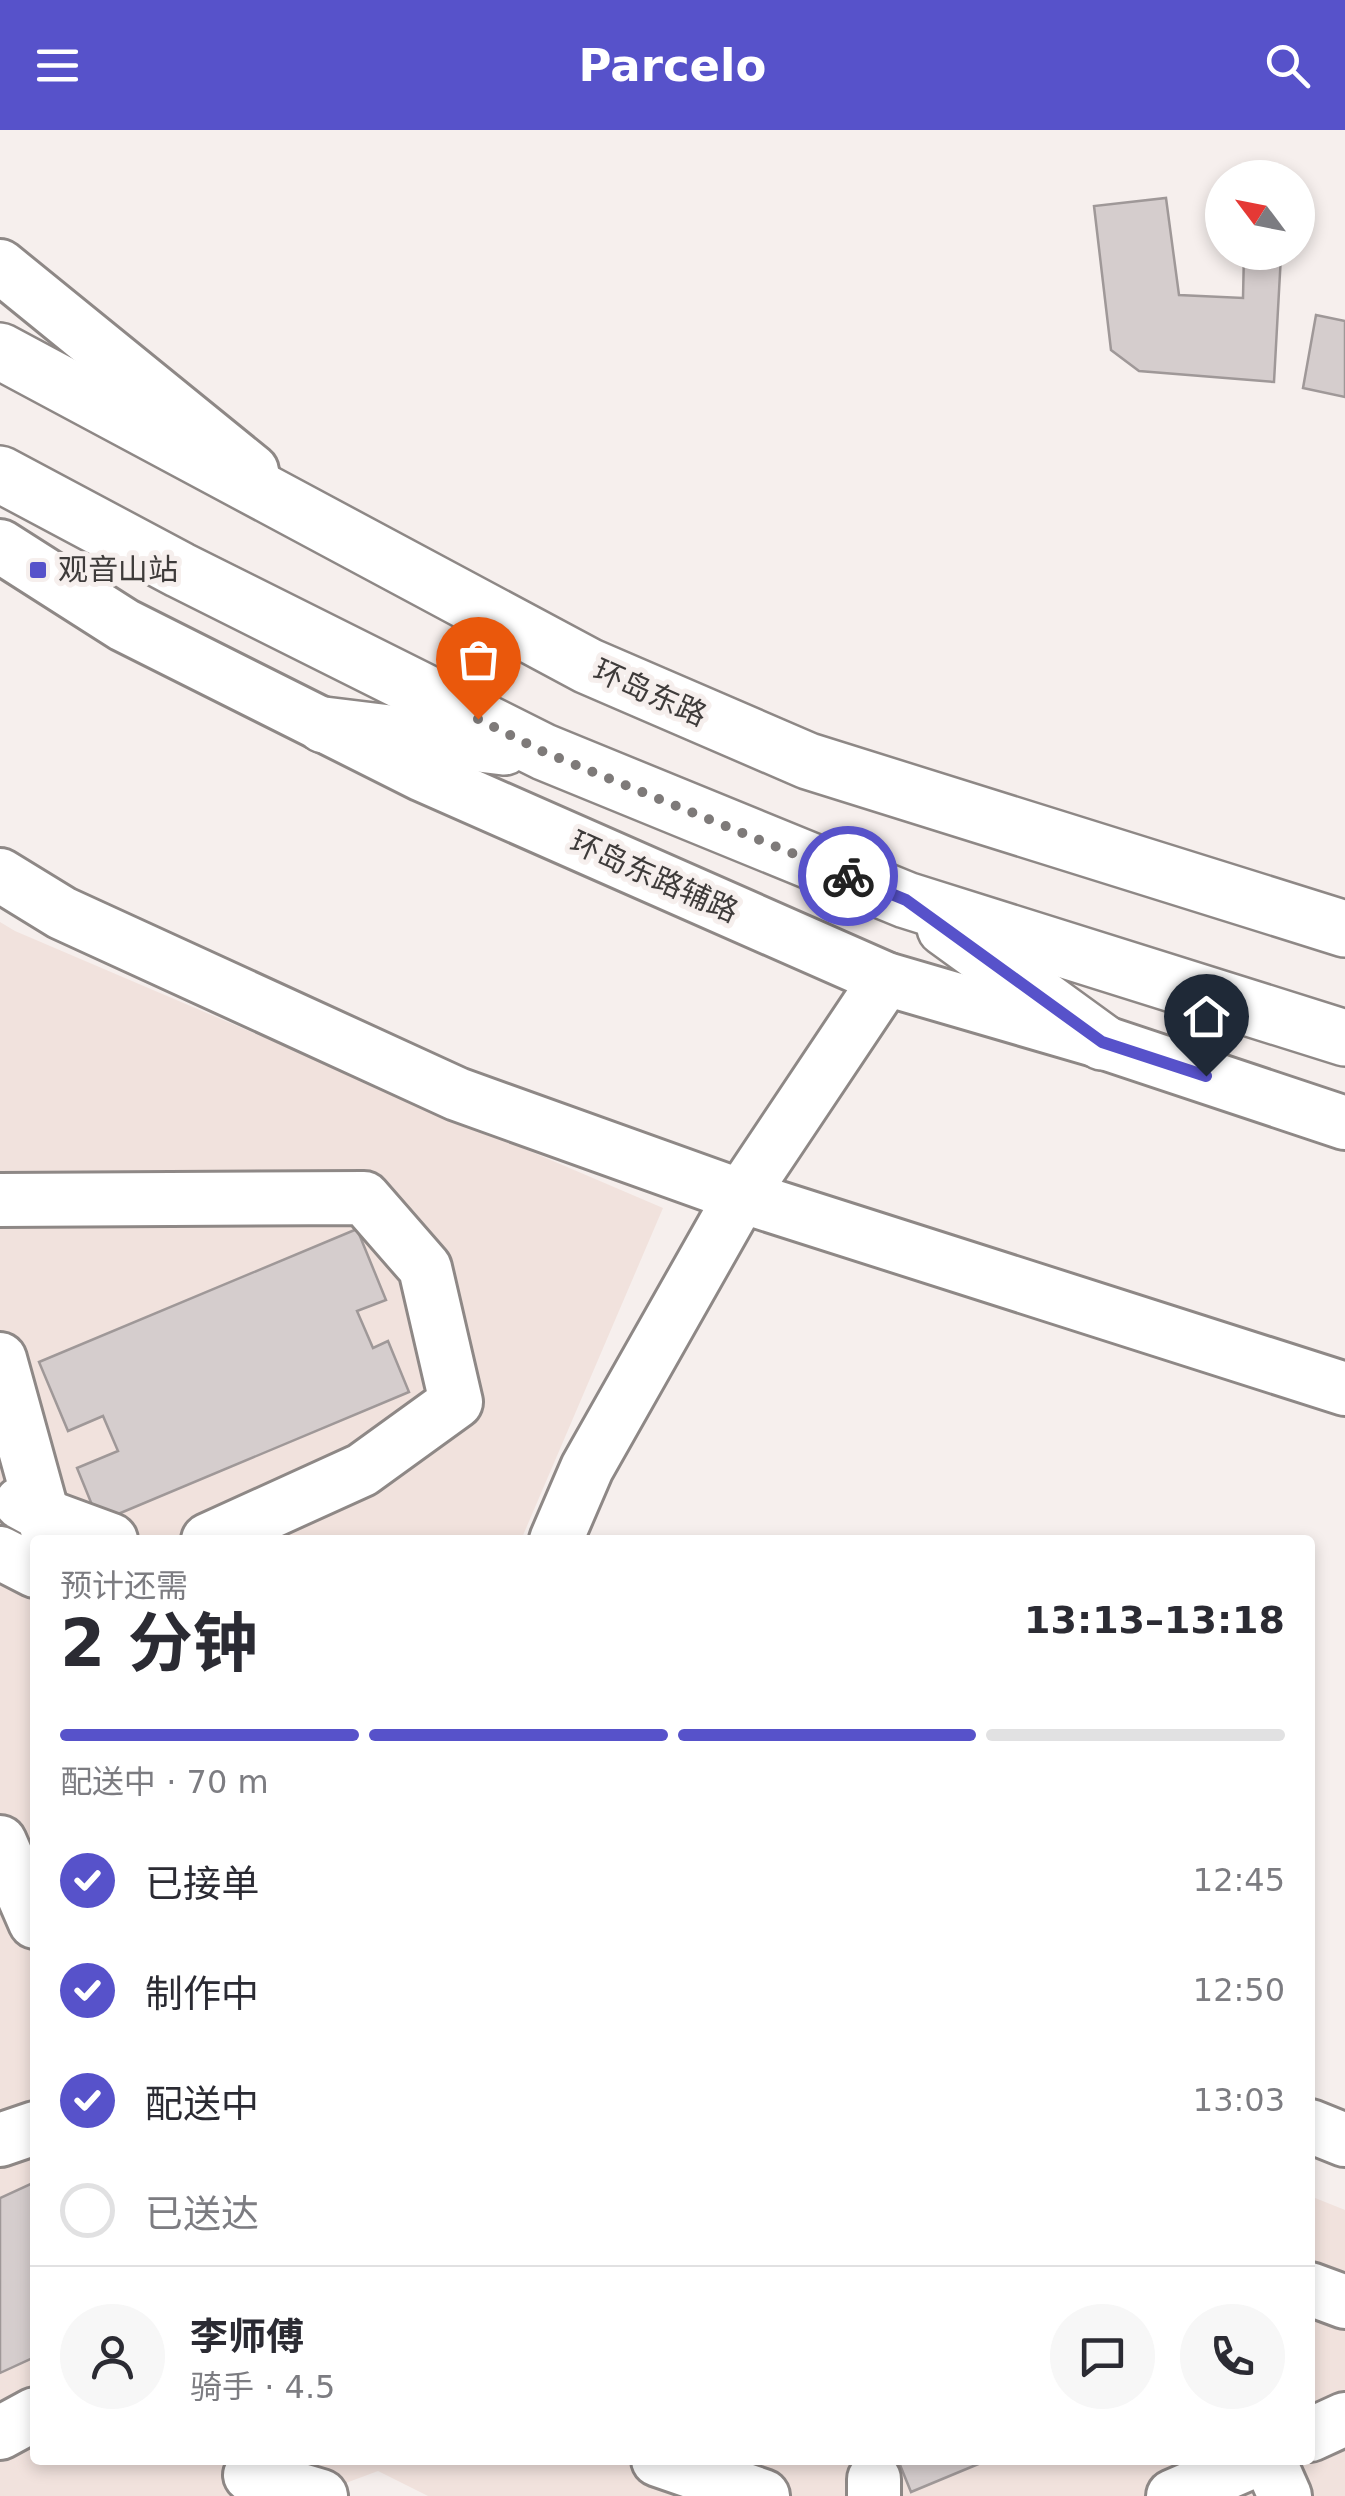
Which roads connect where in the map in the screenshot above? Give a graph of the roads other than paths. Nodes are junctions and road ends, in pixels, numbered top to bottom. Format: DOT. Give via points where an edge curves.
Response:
graph roads {
  1 [pos="0,266"];
  2 [pos="0,351"];
  3 [pos="0,474"];
  4 [pos="308,516"];
  5 [pos="0,546"];
  6 [pos="324,726"];
  7 [pos="544,752"];
  8 [pos="0,875"];
  9 [pos="906,900"];
  10 [pos="1345,929"];
  11 [pos="886,979"];
  12 [pos="1345,1038"];
  13 [pos="1102,1042"];
  14 [pos="1345,1122"];
  15 [pos="741,1196"];
  16 [pos="0,1200"];
  17 [pos="0,1359"];
  18 [pos="1345,1389"];
  19 [pos="31,1515"];
  20 [pos="96,1535"];
  21 [pos="219,1535"];
  22 [pos="558,1535"];
  23 [pos="0,1553"];
  24 [pos="30,1569"];
  25 [pos="0,1842"];
  26 [pos="20,1910"];
  27 [pos="1315,2128"];
  28 [pos="30,2130"];
  29 [pos="0,2140"];
  30 [pos="1345,2140"];
  31 [pos="30,2417"];
  32 [pos="1345,2419"];
  33 [pos="0,2432"];
  34 [pos="1315,2433"];
  35 [pos="673,2465"];
  36 [pos="1244,2465"];
  37 [pos="1271,2465"];
  38 [pos="248,2477"];
  39 [pos="321,2496"];
  40 [pos="763,2496"];
  41 [pos="1172,2496"];
  42 [pos="1285,2496"];
  1 -- 4 [label="street"];
  2 -- 4 [label="main road, 环岛东路"];
  3 -- 7 [label="main road"];
  4 -- 10 [label="main road, 环岛东路" via="588,666 808,761"];
  5 -- 6 [label="street, 环岛东路辅路" via="124,625"];
  6 -- 7 [label="main road"];
  6 -- 11 [label="street, 环岛东路辅路"];
  7 -- 9 [label="main road"];
  8 -- 15 [label="street" via="62,912 457,1094"];
  9 -- 12 [label="main road"];
  9 -- 13 [label="main road"];
  11 -- 13 [label="street, 环岛东路辅路"];
  11 -- 15 [label="street"];
  13 -- 14 [label="street, 环岛东路辅路"];
  15 -- 18 [label="street"];
  15 -- 22 [label="street" via="587,1468"];
  16 -- 21 [label="street" via="364,1198 425,1268 456,1402 362,1470"];
  17 -- 19 [label="street"];
  19 -- 20 [label="street"];
  23 -- 24 [label="street"];
  25 -- 26 [label="street"];
  27 -- 30 [label="street"];
  28 -- 29 [label="street"];
  31 -- 33 [label="street"];
  32 -- 34 [label="street"];
  35 -- 40 [label="street"];
  36 -- 41 [label="street"];
  37 -- 42 [label="street"];
  38 -- 39 [label="street"];
}
